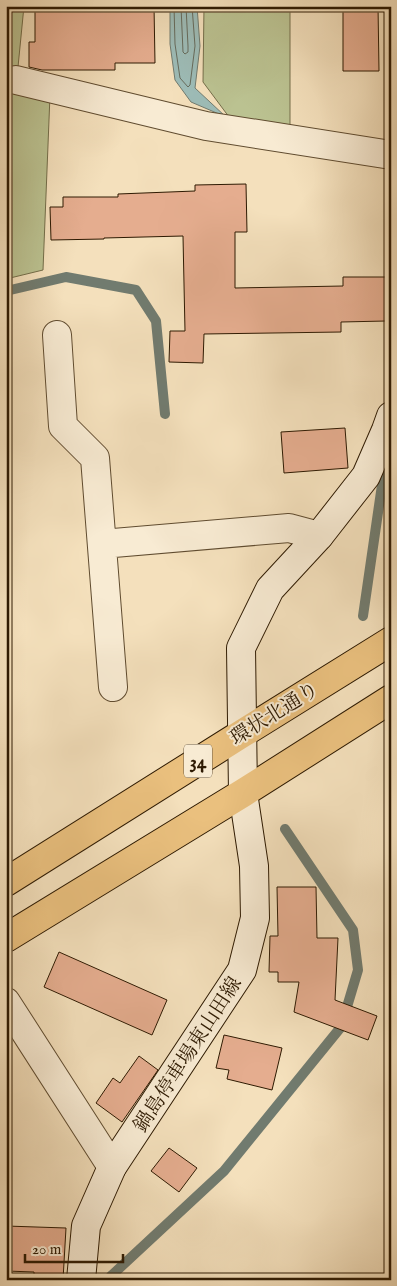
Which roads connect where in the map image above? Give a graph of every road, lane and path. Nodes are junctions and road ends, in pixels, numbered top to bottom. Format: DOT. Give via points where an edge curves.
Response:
graph roads {
  1 [pos="16,80"];
  2 [pos="391,155"];
  3 [pos="57,335"];
  4 [pos="391,416"];
  5 [pos="319,536"];
  6 [pos="102,544"];
  7 [pos="391,641"];
  8 [pos="113,687"];
  9 [pos="391,699"];
  10 [pos="242,733"];
  11 [pos="242,793"];
  12 [pos="6,882"];
  13 [pos="6,938"];
  14 [pos="6,1002"];
  15 [pos="112,1168"];
  16 [pos="81,1280"];
  1 -- 2 [label="street" via="206,126"];
  3 -- 6 [label="street" via="63,426 95,458"];
  4 -- 5 [label="street, 鍋島停車場東山田線" via="366,476"];
  5 -- 6 [label="street" via="289,528"];
  5 -- 10 [label="street, 鍋島停車場東山田線" via="270,588 241,648"];
  6 -- 8 [label="street"];
  7 -- 10 [label="highway, 環状北通り / 34"];
  9 -- 11 [label="highway, 34"];
  10 -- 11 [label="street, 鍋島停車場東山田線"];
  10 -- 12 [label="highway, 環状北通り / 34"];
  11 -- 13 [label="highway, 34"];
  11 -- 15 [label="street, 鍋島停車場東山田線" via="254,866 255,918 242,970"];
  14 -- 15 [label="street"];
  15 -- 16 [label="street, 鍋島停車場東山田線" via="86,1226"];
}
